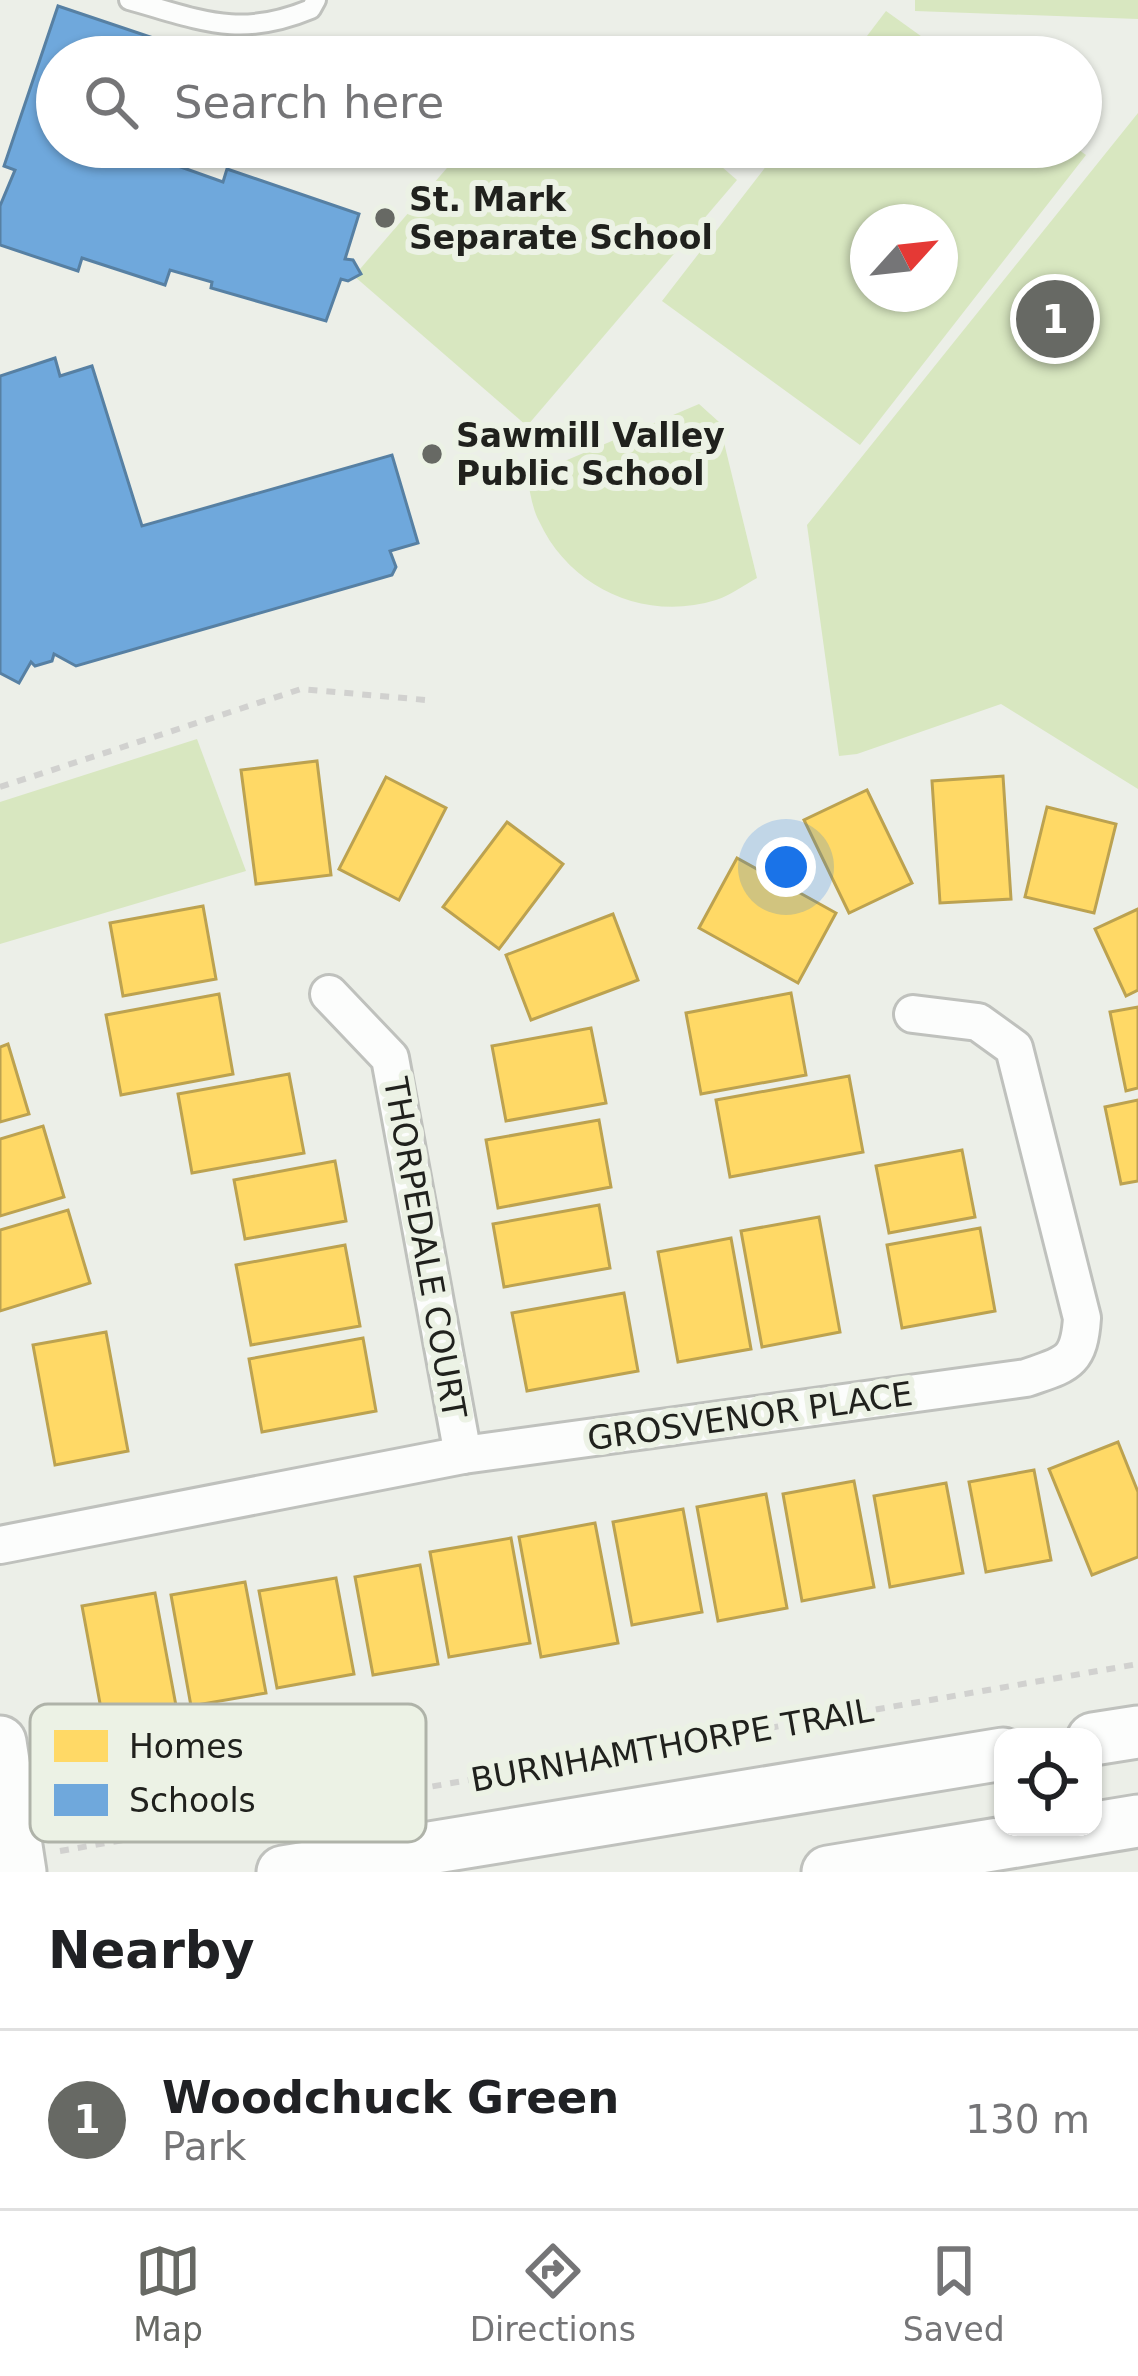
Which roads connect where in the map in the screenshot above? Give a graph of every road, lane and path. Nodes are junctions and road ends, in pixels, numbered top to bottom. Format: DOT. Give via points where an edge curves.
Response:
graph roads {
  1 [pos="129,0"];
  2 [pos="316,0"];
  3 [pos="426,700"];
  4 [pos="0,787"];
  5 [pos="329,994"];
  6 [pos="913,1014"];
  7 [pos="463,1455"];
  8 [pos="0,1545"];
  9 [pos="1138,1664"];
  10 [pos="1138,1732"];
  11 [pos="1102,1738"];
  12 [pos="0,1742"];
  13 [pos="994,1755"];
  14 [pos="426,1792"];
  15 [pos="1138,1821"];
  16 [pos="30,1827"];
  17 [pos="148,1842"];
  18 [pos="42,1861"];
  19 [pos="283,1872"];
  20 [pos="828,1872"];
  1 -- 2 [label="lane" via="260,26 311,10"];
  3 -- 4 [label="path" via="301,689"];
  5 -- 7 [label="street, THORPEDALE COURT" via="390,1058"];
  6 -- 7 [label="street, GROSVENOR PLACE" via="978,1022 1014,1048 1082,1318 1081,1346 1067,1363 1026,1378"];
  7 -- 8 [label="street, GROSVENOR PLACE"];
  9 -- 14 [label="path, BURNHAMTHORPE TRAIL"];
  10 -- 11 [label="main road"];
  12 -- 16 [label="main road"];
  13 -- 19 [label="main road"];
  15 -- 20 [label="main road"];
  17 -- 18 [label="path, BURNHAMTHORPE TRAIL"];
}
